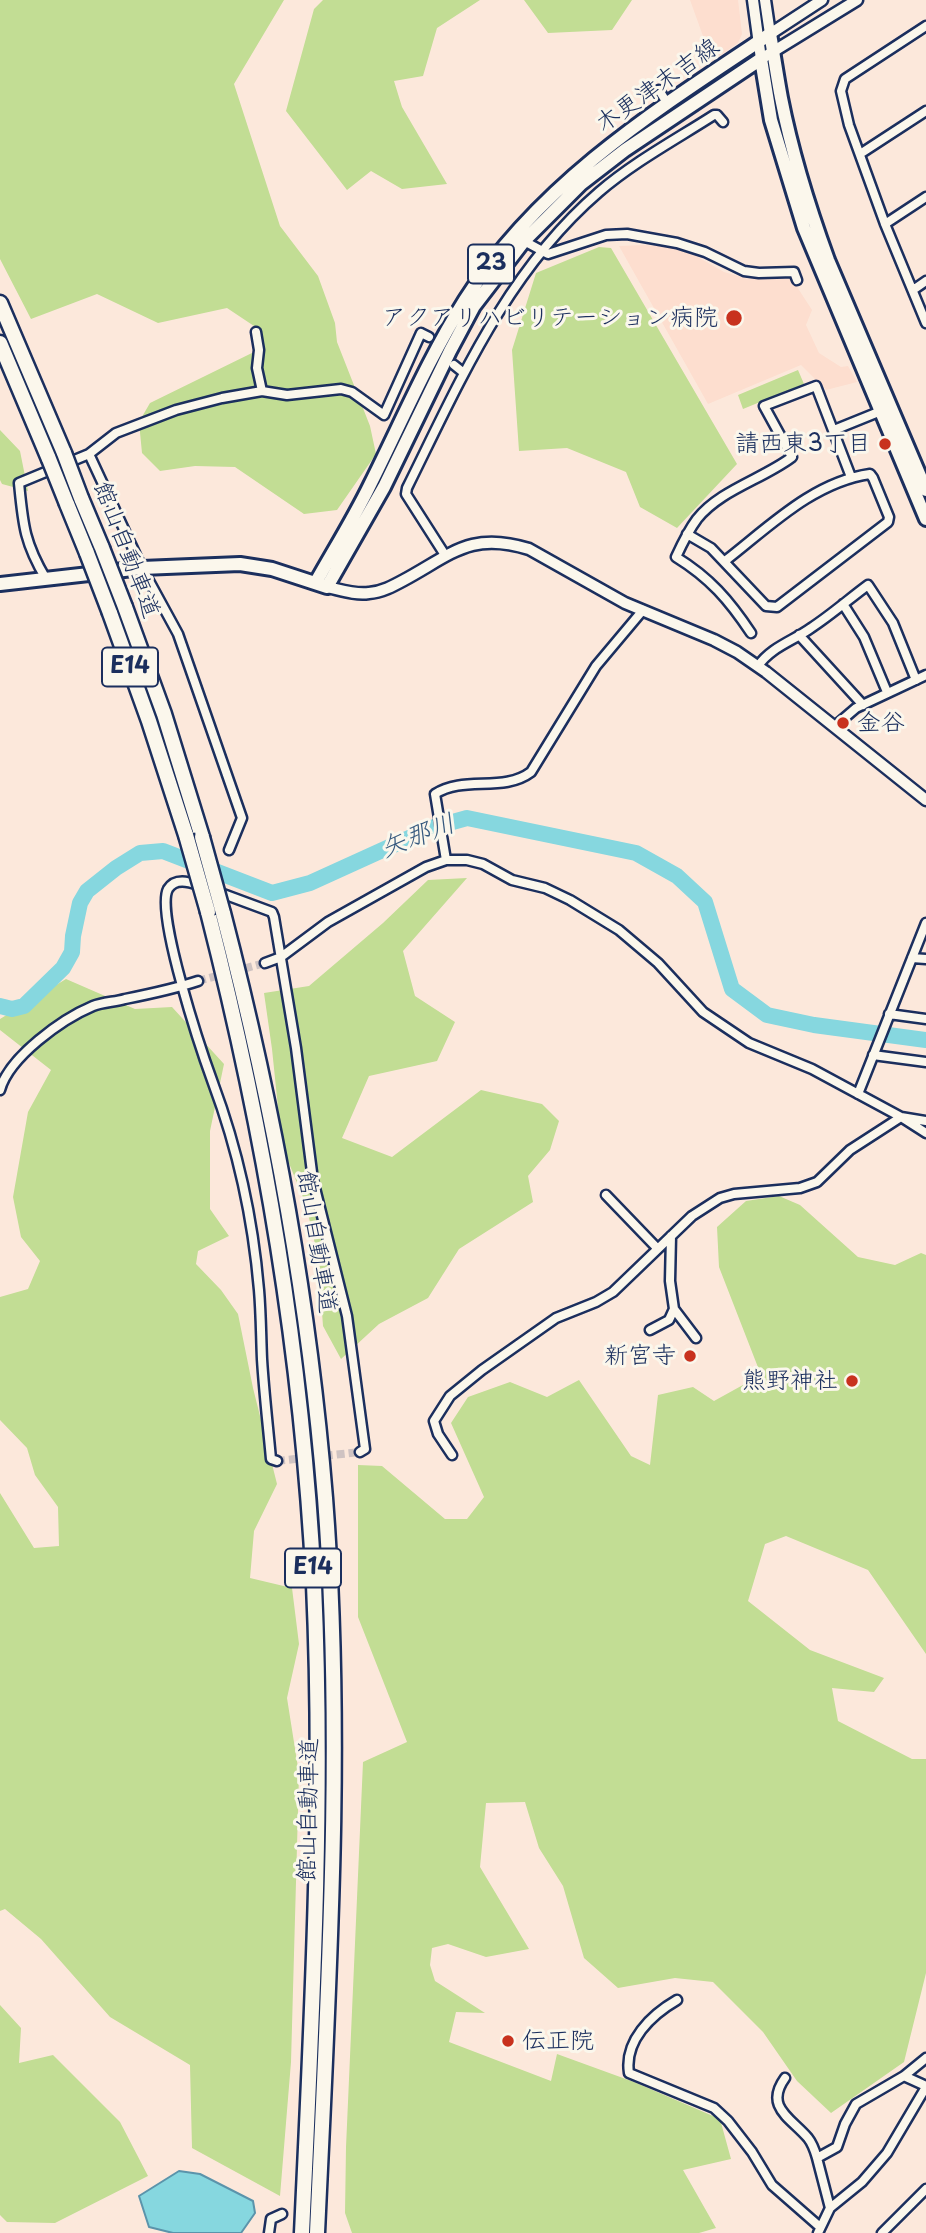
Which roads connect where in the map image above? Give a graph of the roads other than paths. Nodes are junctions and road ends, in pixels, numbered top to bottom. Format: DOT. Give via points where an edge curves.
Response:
graph roads {
  1 [pos="752,0"];
  2 [pos="765,0"];
  3 [pos="822,0"];
  4 [pos="857,0"];
  5 [pos="926,26"];
  6 [pos="770,34"];
  7 [pos="759,42"];
  8 [pos="774,51"];
  9 [pos="761,59"];
  10 [pos="659,90"];
  11 [pos="667,103"];
  12 [pos="926,111"];
  13 [pos="723,122"];
  14 [pos="860,154"];
  15 [pos="926,197"];
  16 [pos="885,224"];
  17 [pos="524,241"];
  18 [pos="540,251"];
  19 [pos="797,280"];
  20 [pos="926,281"];
  21 [pos="913,290"];
  22 [pos="0,303"];
  23 [pos="926,323"];
  24 [pos="256,332"];
  25 [pos="429,337"];
  26 [pos="0,342"];
  27 [pos="454,365"];
  28 [pos="464,373"];
  29 [pos="262,391"];
  30 [pos="881,411"];
  31 [pos="384,415"];
  32 [pos="397,428"];
  33 [pos="834,430"];
  34 [pos="89,454"];
  35 [pos="850,477"];
  36 [pos="926,490"];
  37 [pos="74,501"];
  38 [pos="923,502"];
  39 [pos="926,519"];
  40 [pos="687,534"];
  41 [pos="445,555"];
  42 [pos="724,561"];
  43 [pos="142,568"];
  44 [pos="46,579"];
  45 [pos="0,583"];
  46 [pos="322,584"];
  47 [pos="843,604"];
  48 [pos="643,610"];
  49 [pos="751,633"];
  50 [pos="799,635"];
  51 [pos="758,666"];
  52 [pos="926,676"];
  53 [pos="916,680"];
  54 [pos="887,692"];
  55 [pos="863,705"];
  56 [pos="835,726"];
  57 [pos="171,764"];
  58 [pos="926,800"];
  59 [pos="229,849"];
  60 [pos="446,860"];
  61 [pos="926,923"];
  62 [pos="281,957"];
  63 [pos="912,958"];
  64 [pos="926,959"];
  65 [pos="265,963"];
  66 [pos="198,981"];
  67 [pos="183,986"];
  68 [pos="888,1017"];
  69 [pos="926,1019"];
  70 [pos="874,1052"];
  71 [pos="926,1062"];
  72 [pos="0,1090"];
  73 [pos="858,1094"];
  74 [pos="901,1117"];
  75 [pos="926,1121"];
  76 [pos="926,1133"];
  77 [pos="606,1195"];
  78 [pos="671,1236"];
  79 [pos="657,1248"];
  80 [pos="674,1308"];
  81 [pos="650,1330"];
  82 [pos="696,1338"];
  83 [pos="360,1452"];
  84 [pos="452,1455"];
  85 [pos="277,1461"];
  86 [pos="677,2000"];
  87 [pos="926,2058"];
  88 [pos="904,2076"];
  89 [pos="785,2078"];
  90 [pos="926,2087"];
  91 [pos="817,2158"];
  92 [pos="926,2189"];
  93 [pos="830,2208"];
  94 [pos="282,2214"];
  95 [pos="819,2230"];
  96 [pos="269,2233"];
  97 [pos="302,2233"];
  98 [pos="317,2233"];
  99 [pos="881,2233"];
  1 -- 7 [label="street"];
  2 -- 6 [label="street"];
  3 -- 6 [label="street"];
  4 -- 8 [label="street"];
  5 -- 14 [label="street" via="842,83 849,125"];
  6 -- 7 [label="main road, 木更津末吉線 / 23"];
  6 -- 8 [label="main road"];
  7 -- 9 [label="street"];
  7 -- 11 [label="main road, 木更津末吉線 / 23"];
  8 -- 9 [label="street"];
  8 -- 36 [label="main road" via="781,98 815,223"];
  9 -- 17 [label="main road, 木更津末吉線 / 23" via="625,150 581,184"];
  9 -- 30 [label="main road, 木更津末吉線" via="771,120 804,228"];
  10 -- 11 [label="street"];
  11 -- 32 [label="main road, 木更津末吉線 / 23" via="578,171 500,252 465,300"];
  12 -- 14 [label="street"];
  13 -- 18 [label="street" via="714,116 628,169 599,191"];
  14 -- 16 [label="street"];
  15 -- 16 [label="street"];
  16 -- 21 [label="street"];
  17 -- 18 [label="street"];
  17 -- 46 [label="main road, 木更津末吉線 / 23" via="474,306 384,487"];
  18 -- 19 [label="street" via="548,254 606,235 626,234 677,243 744,271 794,272"];
  18 -- 28 [label="street" via="495,315"];
  20 -- 21 [label="street"];
  21 -- 23 [label="street"];
  22 -- 37 [label="highway, 館山自動車道 / E14, bridge" via="64,453"];
  24 -- 29 [label="street"];
  25 -- 31 [label="street" via="421,333"];
  26 -- 37 [label="highway, 館山自動車道 / E14, bridge" via="49,459"];
  27 -- 28 [label="street"];
  28 -- 41 [label="street" via="406,494"];
  29 -- 31 [label="street" via="287,395 341,389"];
  29 -- 34 [label="street" via="176,410 116,433"];
  30 -- 33 [label="street"];
  30 -- 38 [label="main road, 木更津末吉線"];
  31 -- 32 [label="street"];
  32 -- 46 [label="main road, 木更津末吉線 / 23"];
  33 -- 35 [label="street"];
  33 -- 40 [label="street" via="816,386 764,406 792,457 726,495 699,517"];
  34 -- 43 [label="street"];
  34 -- 44 [label="street" via="19,483 30,553"];
  35 -- 42 [label="street" via="811,495"];
  35 -- 42 [label="street" via="870,474 888,522 776,607 766,606"];
  37 -- 57 [label="highway, 館山自動車道 / E14, bridge" via="87,553 149,721"];
  37 -- 57 [label="highway, 館山自動車道 / E14, bridge" via="102,548 125,607 163,714"];
  38 -- 39 [label="main road, 木更津末吉線"];
  40 -- 42 [label="street"];
  40 -- 49 [label="street" via="676,557 700,572 731,603"];
  41 -- 46 [label="street" via="383,590 353,593"];
  41 -- 48 [label="street" via="480,542 513,544"];
  43 -- 44 [label="main road"];
  43 -- 46 [label="main road" via="240,564"];
  43 -- 59 [label="street" via="178,634 242,818"];
  44 -- 45 [label="main road"];
  47 -- 50 [label="street"];
  47 -- 53 [label="street" via="869,585 893,623"];
  47 -- 54 [label="street" via="864,637"];
  48 -- 51 [label="street" via="725,645"];
  48 -- 60 [label="street" via="596,666 531,772 513,781 447,786 435,794"];
  50 -- 51 [label="street" via="774,649"];
  50 -- 55 [label="street"];
  51 -- 56 [label="street"];
  52 -- 53 [label="street"];
  53 -- 54 [label="street"];
  54 -- 55 [label="street"];
  55 -- 56 [label="street"];
  56 -- 58 [label="street"];
  57 -- 97 [label="highway, 館山自動車道 / E14, bridge" via="236,1022 273,1205 309,1501 318,1838"];
  57 -- 98 [label="highway, 館山自動車道 / E14, bridge" via="202,837 251,1019 302,1293 325,1500 332,1671 332,1851"];
  60 -- 62 [label="street" via="328,922"];
  60 -- 73 [label="street" via="483,864 512,880 570,900 630,938 703,1012 749,1043"];
  61 -- 63 [label="street"];
  62 -- 65 [label="street"];
  62 -- 67 [label="street" via="272,912 179,881 168,889 165,908"];
  62 -- 83 [label="street" via="313,1180 341,1285 356,1367 365,1450"];
  63 -- 64 [label="street"];
  63 -- 68 [label="street"];
  66 -- 67 [label="street"];
  67 -- 72 [label="street" via="92,1006 39,1041 13,1065"];
  67 -- 85 [label="street" via="230,1130 247,1204 260,1292 271,1459"];
  68 -- 69 [label="street"];
  68 -- 70 [label="street"];
  70 -- 71 [label="street"];
  70 -- 73 [label="street"];
  73 -- 74 [label="street"];
  74 -- 75 [label="street"];
  74 -- 76 [label="street"];
  74 -- 78 [label="street" via="849,1150 817,1182 720,1198"];
  77 -- 79 [label="street"];
  78 -- 79 [label="street"];
  78 -- 80 [label="street"];
  79 -- 84 [label="street" via="614,1292 556,1318 450,1396 434,1421"];
  80 -- 81 [label="street" via="669,1320"];
  80 -- 82 [label="street"];
  86 -- 95 [label="street" via="657,2011 634,2043 627,2060 629,2073 714,2108 744,2142 772,2186"];
  87 -- 88 [label="street"];
  88 -- 90 [label="street"];
  88 -- 91 [label="street" via="856,2104 836,2147"];
  89 -- 91 [label="street" via="776,2094 778,2107 810,2140"];
  90 -- 93 [label="street" via="887,2153 862,2182"];
  91 -- 93 [label="street"];
  92 -- 99 [label="street"];
  93 -- 95 [label="street"];
  94 -- 96 [label="street" via="271,2219"];
}
